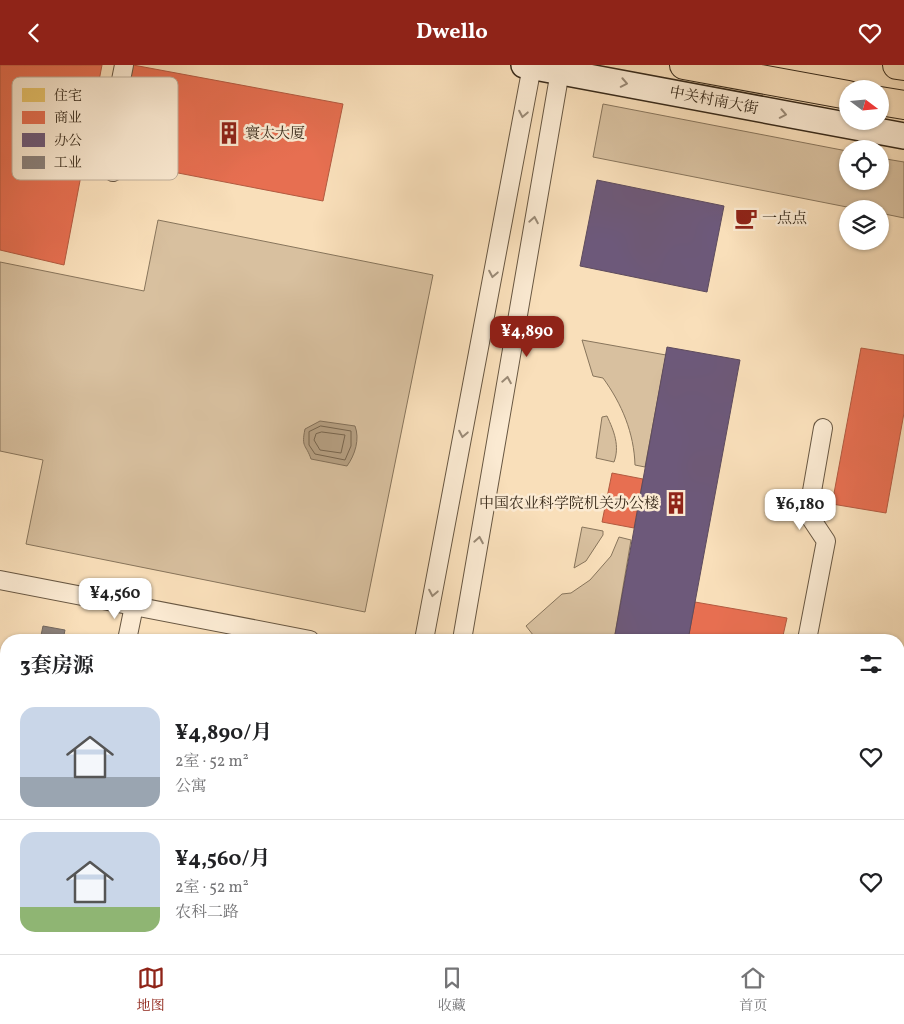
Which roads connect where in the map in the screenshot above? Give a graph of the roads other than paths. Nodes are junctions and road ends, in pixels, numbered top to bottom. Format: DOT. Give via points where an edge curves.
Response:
graph roads {
  1 [pos="684,65"];
  2 [pos="897,65"];
  3 [pos="528,66"];
  4 [pos="904,66"];
  5 [pos="560,71"];
  6 [pos="839,93"];
  7 [pos="889,102"];
  8 [pos="904,105"];
  9 [pos="904,137"];
  10 [pos="823,428"];
  11 [pos="0,580"];
  12 [pos="134,607"];
  13 [pos="128,634"];
  14 [pos="278,634"];
  15 [pos="425,634"];
  16 [pos="463,634"];
  17 [pos="808,634"];
  1 -- 6 [label="main road, 中关村南大街"];
  2 -- 4 [label="main road"];
  3 -- 5 [label="street, 中关村南大街"];
  3 -- 15 [label="street, one-way"];
  5 -- 9 [label="street, 中关村南大街, one-way"];
  16 -- 5 [label="street, one-way"];
  7 -- 8 [label="main road"];
  10 -- 17 [label="street" via="808,514 826,541"];
  11 -- 12 [label="street"];
  12 -- 13 [label="street"];
  12 -- 14 [label="street"];
}
